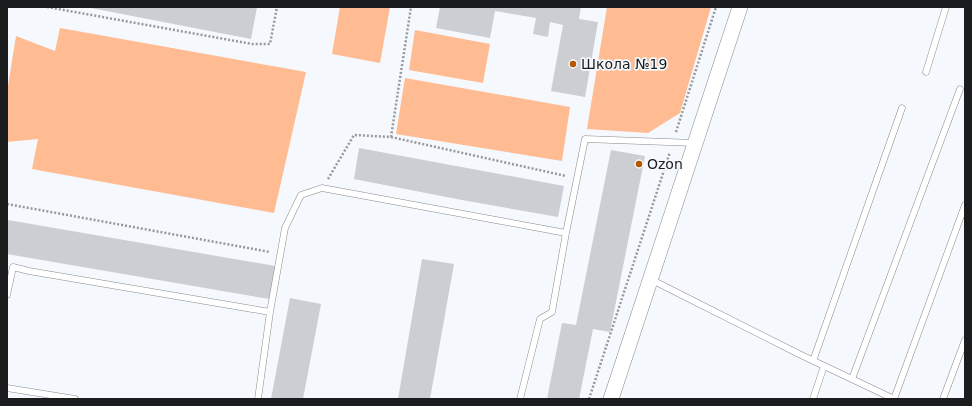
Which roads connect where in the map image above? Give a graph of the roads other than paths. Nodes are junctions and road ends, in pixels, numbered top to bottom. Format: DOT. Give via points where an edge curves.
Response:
graph roads {
  1 [pos="740,7"];
  2 [pos="946,7"];
  3 [pos="926,72"];
  4 [pos="960,89"];
  5 [pos="902,108"];
  6 [pos="695,144"];
  7 [pos="965,205"];
  8 [pos="566,233"];
  9 [pos="650,279"];
  10 [pos="7,295"];
  11 [pos="270,312"];
  12 [pos="965,340"];
  13 [pos="813,361"];
  14 [pos="824,366"];
  15 [pos="852,379"];
  16 [pos="7,388"];
  17 [pos="75,399"];
  18 [pos="258,399"];
  19 [pos="520,399"];
  20 [pos="611,399"];
  21 [pos="813,399"];
  22 [pos="894,399"];
  23 [pos="943,399"];
  1 -- 6 [label="street"];
  2 -- 3 [label="lane"];
  4 -- 15 [label="lane"];
  5 -- 13 [label="lane"];
  6 -- 8 [label="lane" via="585,139"];
  6 -- 9 [label="street"];
  7 -- 22 [label="lane"];
  8 -- 11 [label="lane" via="322,188 301,195 285,228"];
  8 -- 19 [label="lane" via="552,312 540,319"];
  9 -- 13 [label="lane"];
  9 -- 20 [label="street"];
  10 -- 11 [label="lane" via="12,267"];
  11 -- 18 [label="lane"];
  12 -- 23 [label="lane"];
  13 -- 14 [label="lane"];
  14 -- 15 [label="lane"];
  14 -- 21 [label="lane"];
  15 -- 22 [label="lane"];
  16 -- 17 [label="lane"];
}
